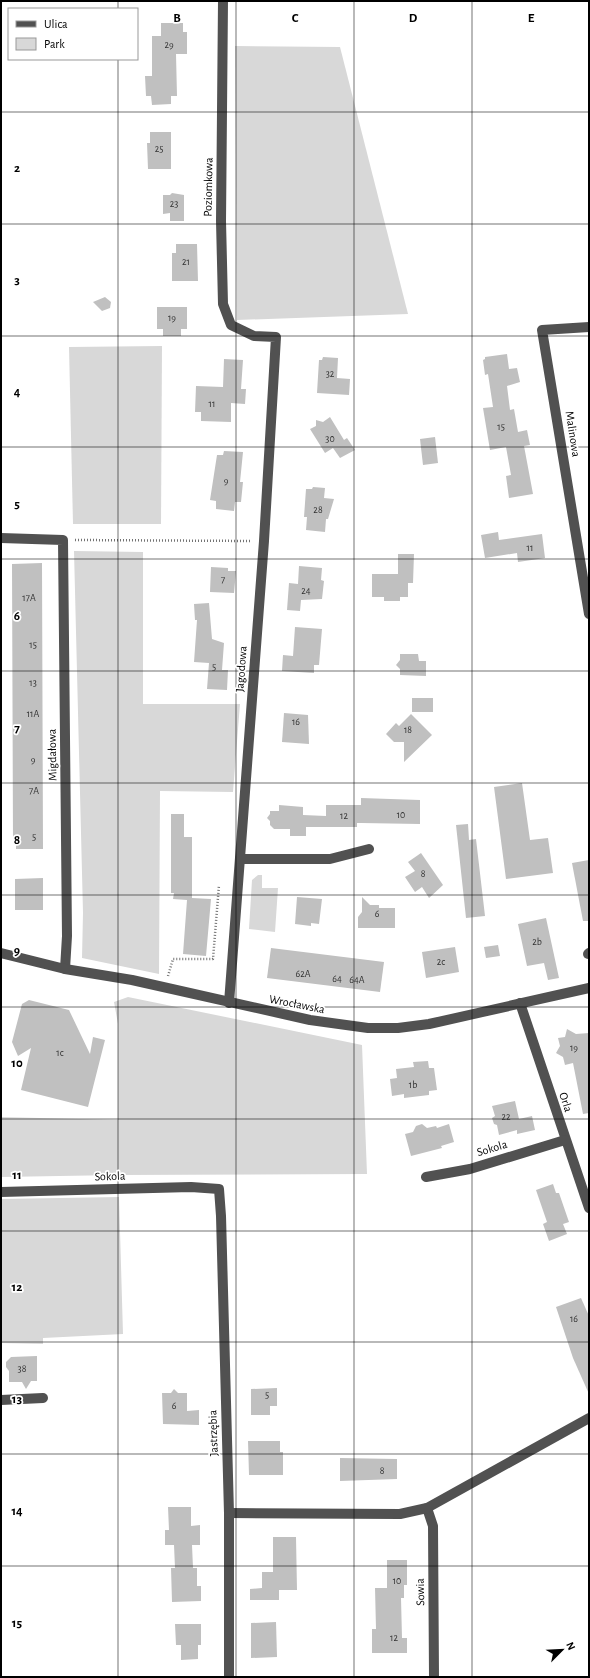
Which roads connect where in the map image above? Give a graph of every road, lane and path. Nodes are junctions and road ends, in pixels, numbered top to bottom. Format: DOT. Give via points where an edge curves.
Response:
graph roads {
  1 [pos="223,1"];
  2 [pos="589,327"];
  3 [pos="276,337"];
  4 [pos="1,538"];
  5 [pos="63,540"];
  6 [pos="264,541"];
  7 [pos="589,614"];
  8 [pos="369,849"];
  9 [pos="240,859"];
  10 [pos="220,885"];
  11 [pos="1,953"];
  12 [pos="65,969"];
  13 [pos="162,988"];
  14 [pos="589,988"];
  15 [pos="229,1003"];
  16 [pos="520,1003"];
  17 [pos="565,1140"];
  18 [pos="426,1177"];
  19 [pos="219,1189"];
  20 [pos="1,1192"];
  21 [pos="589,1208"];
  22 [pos="43,1398"];
  23 [pos="1,1400"];
  24 [pos="589,1418"];
  25 [pos="427,1508"];
  26 [pos="229,1513"];
  27 [pos="229,1677"];
  28 [pos="434,1677"];
  1 -- 3 [label="street, Poziomkowa" via="223,304 231,325 254,336"];
  2 -- 7 [label="street, Malinowa" via="542,330"];
  3 -- 6 [label="street, Jagodowa"];
  4 -- 5 [label="street"];
  5 -- 6 [label="path"];
  5 -- 12 [label="street, Migdałowa" via="68,936"];
  6 -- 9 [label="street, Jagodowa"];
  8 -- 9 [label="street" via="330,859"];
  9 -- 15 [label="street, Jagodowa"];
  10 -- 13 [label="path" via="213,959 173,959"];
  11 -- 12 [label="street, Wrocławska"];
  12 -- 13 [label="street, Wrocławska"];
  13 -- 15 [label="street, Wrocławska"];
  14 -- 16 [label="street, Wrocławska"];
  15 -- 16 [label="street, Wrocławska" via="310,1020 368,1028 398,1028 429,1024"];
  16 -- 17 [label="street, Orla"];
  17 -- 18 [label="street, Sokola" via="470,1169"];
  17 -- 21 [label="street, Orla"];
  19 -- 20 [label="street, Sokola" via="191,1186"];
  19 -- 26 [label="street, Jastrzębia" via="222,1216"];
  22 -- 23 [label="street"];
  24 -- 25 [label="street"];
  25 -- 26 [label="street" via="400,1514"];
  25 -- 28 [label="street, Sowia" via="433,1526"];
  26 -- 27 [label="street, Jastrzębia"];
}
